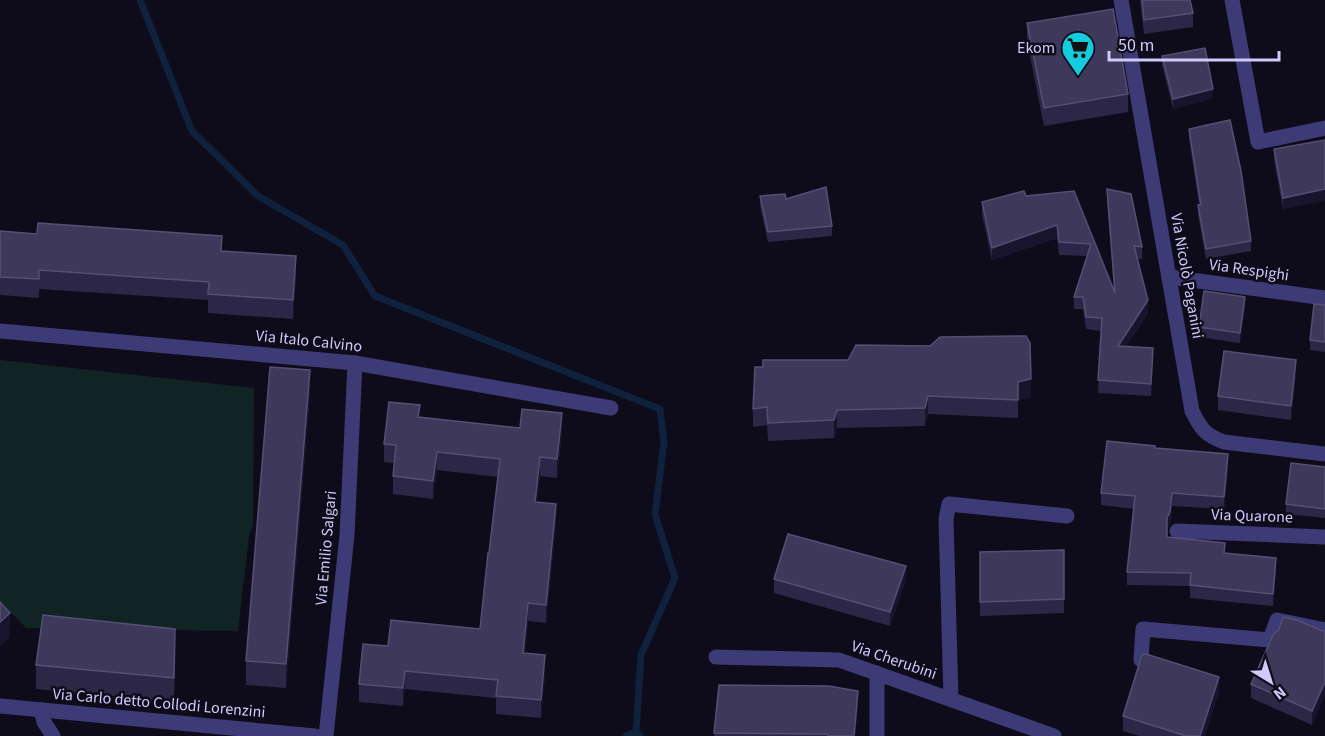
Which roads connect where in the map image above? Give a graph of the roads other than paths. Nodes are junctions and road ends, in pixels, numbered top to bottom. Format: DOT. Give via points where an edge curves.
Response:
graph roads {
  1 [pos="1121,0"];
  2 [pos="1232,0"];
  3 [pos="1325,128"];
  4 [pos="1169,277"];
  5 [pos="1325,298"];
  6 [pos="0,331"];
  7 [pos="355,363"];
  8 [pos="611,408"];
  9 [pos="1325,454"];
  10 [pos="1067,516"];
  11 [pos="1177,531"];
  12 [pos="1325,537"];
  13 [pos="1325,630"];
  14 [pos="716,657"];
  15 [pos="1141,660"];
  16 [pos="877,673"];
  17 [pos="951,699"];
  18 [pos="0,706"];
  19 [pos="41,710"];
  20 [pos="53,736"];
  21 [pos="315,736"];
  22 [pos="326,736"];
  23 [pos="877,736"];
  24 [pos="1054,736"];
  1 -- 4 [label="street, Via Nicolò Paganini"];
  2 -- 3 [label="street" via="1258,142"];
  4 -- 5 [label="street, Via Respighi"];
  4 -- 9 [label="street, Via Nicolò Paganini" via="1192,411 1200,427 1224,442"];
  6 -- 7 [label="street, Via Italo Calvino"];
  7 -- 8 [label="street, Via Italo Calvino"];
  7 -- 22 [label="street, Via Emilio Salgari" via="347,535"];
  10 -- 17 [label="street" via="949,504 946,519"];
  11 -- 12 [label="street, Via Quarone"];
  13 -- 15 [label="street" via="1276,620 1270,640 1143,629"];
  14 -- 16 [label="street, Via Cherubini" via="840,660"];
  16 -- 17 [label="street, Via Cherubini"];
  16 -- 23 [label="street"];
  17 -- 24 [label="street, Via Cherubini"];
  18 -- 19 [label="street, Via Carlo detto Collodi Lorenzini"];
  19 -- 20 [label="street"];
  19 -- 21 [label="street, Via Carlo detto Collodi Lorenzini"];
}
